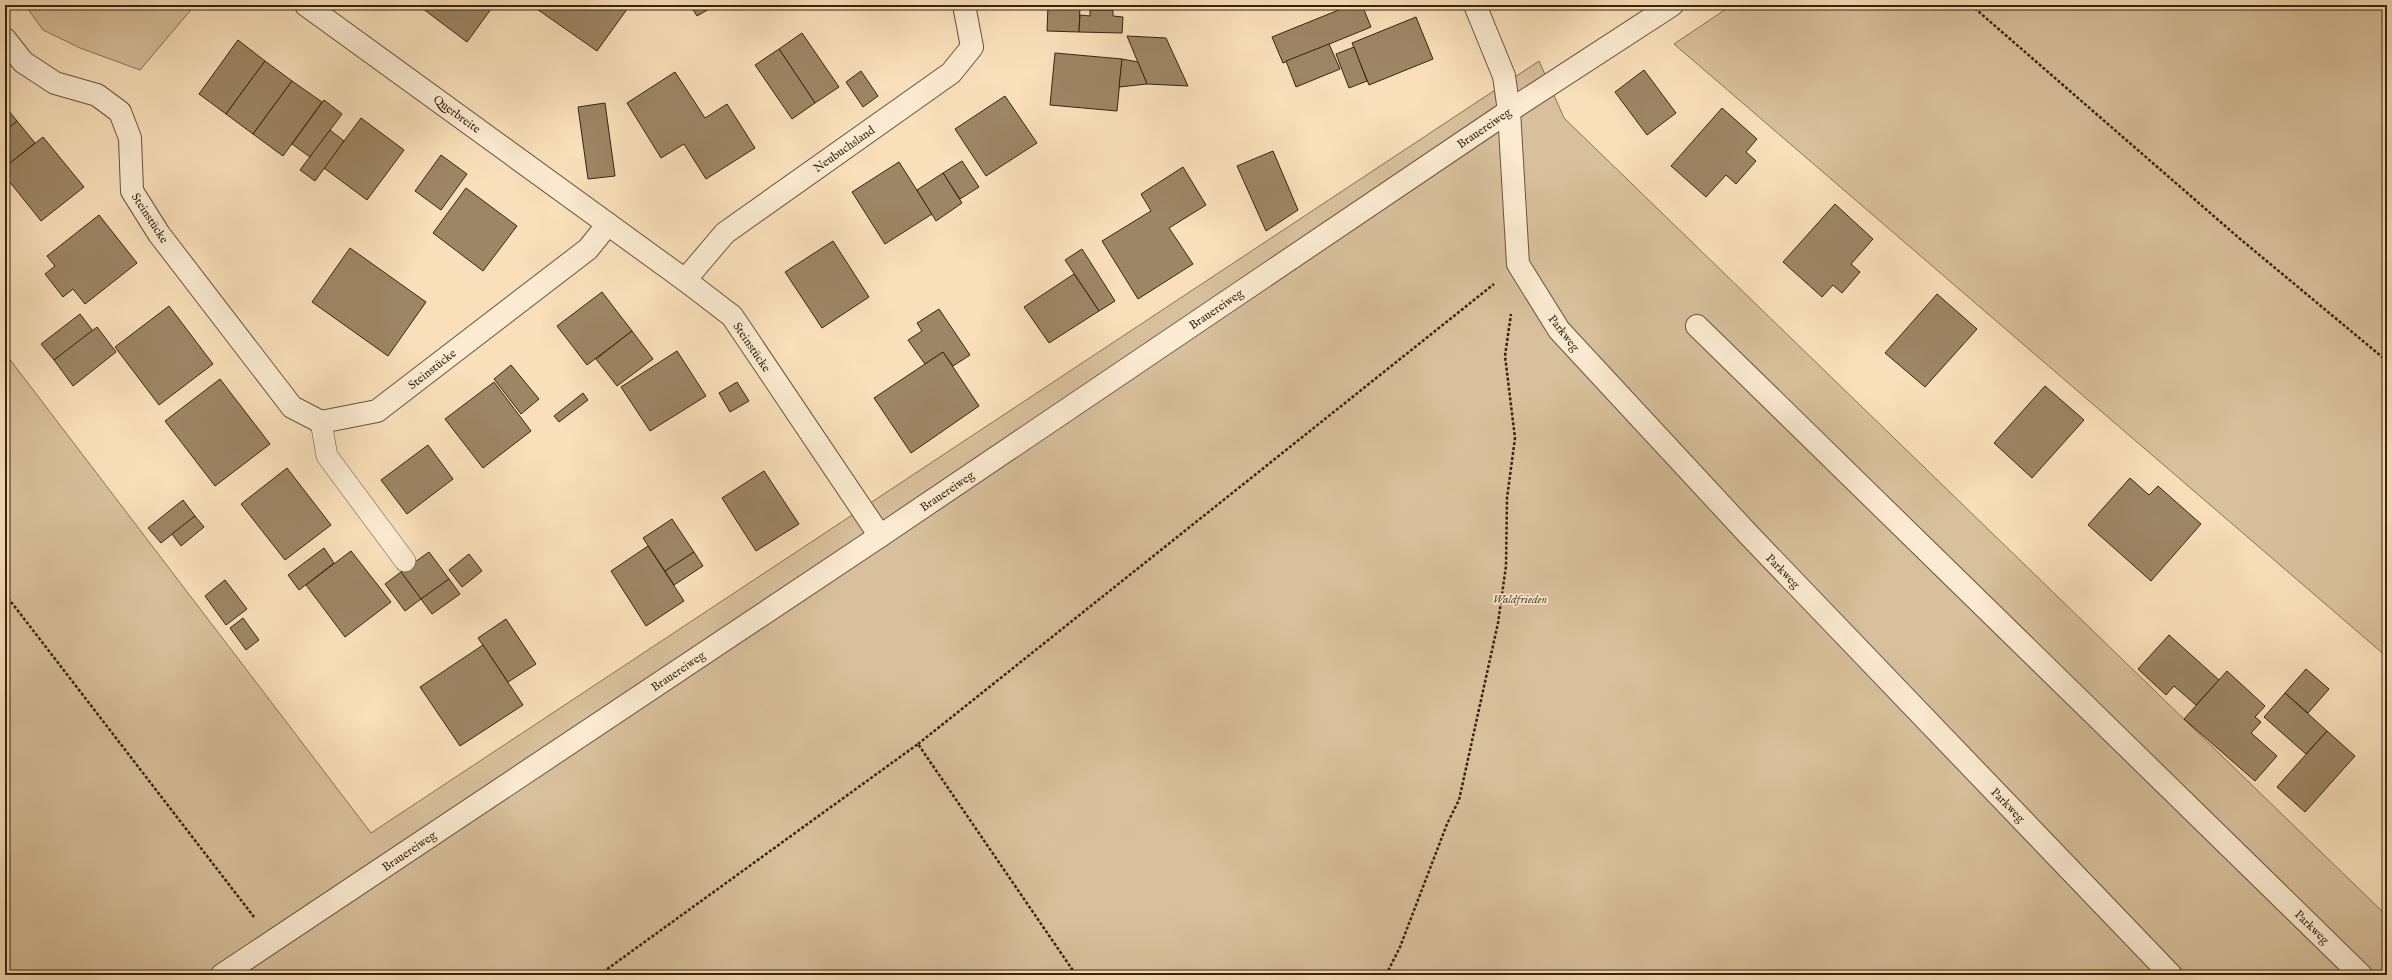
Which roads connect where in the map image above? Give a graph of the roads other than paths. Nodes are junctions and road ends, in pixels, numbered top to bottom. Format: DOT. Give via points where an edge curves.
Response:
graph roads {
  1 [pos="306,5"];
  2 [pos="964,5"];
  3 [pos="1475,5"];
  4 [pos="1672,5"];
  5 [pos="331,12"];
  6 [pos="5,38"];
  7 [pos="1509,111"];
  8 [pos="608,224"];
  9 [pos="685,280"];
  10 [pos="1697,326"];
  11 [pos="321,422"];
  12 [pos="880,536"];
  13 [pos="405,560"];
  14 [pos="222,975"];
  15 [pos="2170,975"];
  16 [pos="2361,975"];
  1 -- 5 [label="street, Querbreite"];
  2 -- 9 [label="street, Neubuchsland" via="972,47 951,73 725,233"];
  3 -- 7 [label="street, Parkweg" via="1504,76"];
  4 -- 7 [label="street, Brauereiweg"];
  5 -- 8 [label="street, Querbreite"];
  6 -- 11 [label="street, Steinstücke" via="23,62 55,83 97,95 120,112 130,138 132,190 159,234 292,407"];
  7 -- 12 [label="street, Brauereiweg"];
  7 -- 15 [label="street, Parkweg" via="1518,264 1564,336 1749,535"];
  8 -- 9 [label="street, Steinstücke"];
  8 -- 11 [label="street, Steinstücke" via="588,248 378,411"];
  9 -- 12 [label="street, Steinstücke" via="732,316"];
  10 -- 16 [label="street, Parkweg"];
  11 -- 13 [label="lane" via="327,456"];
  12 -- 14 [label="street, Brauereiweg"];
}
